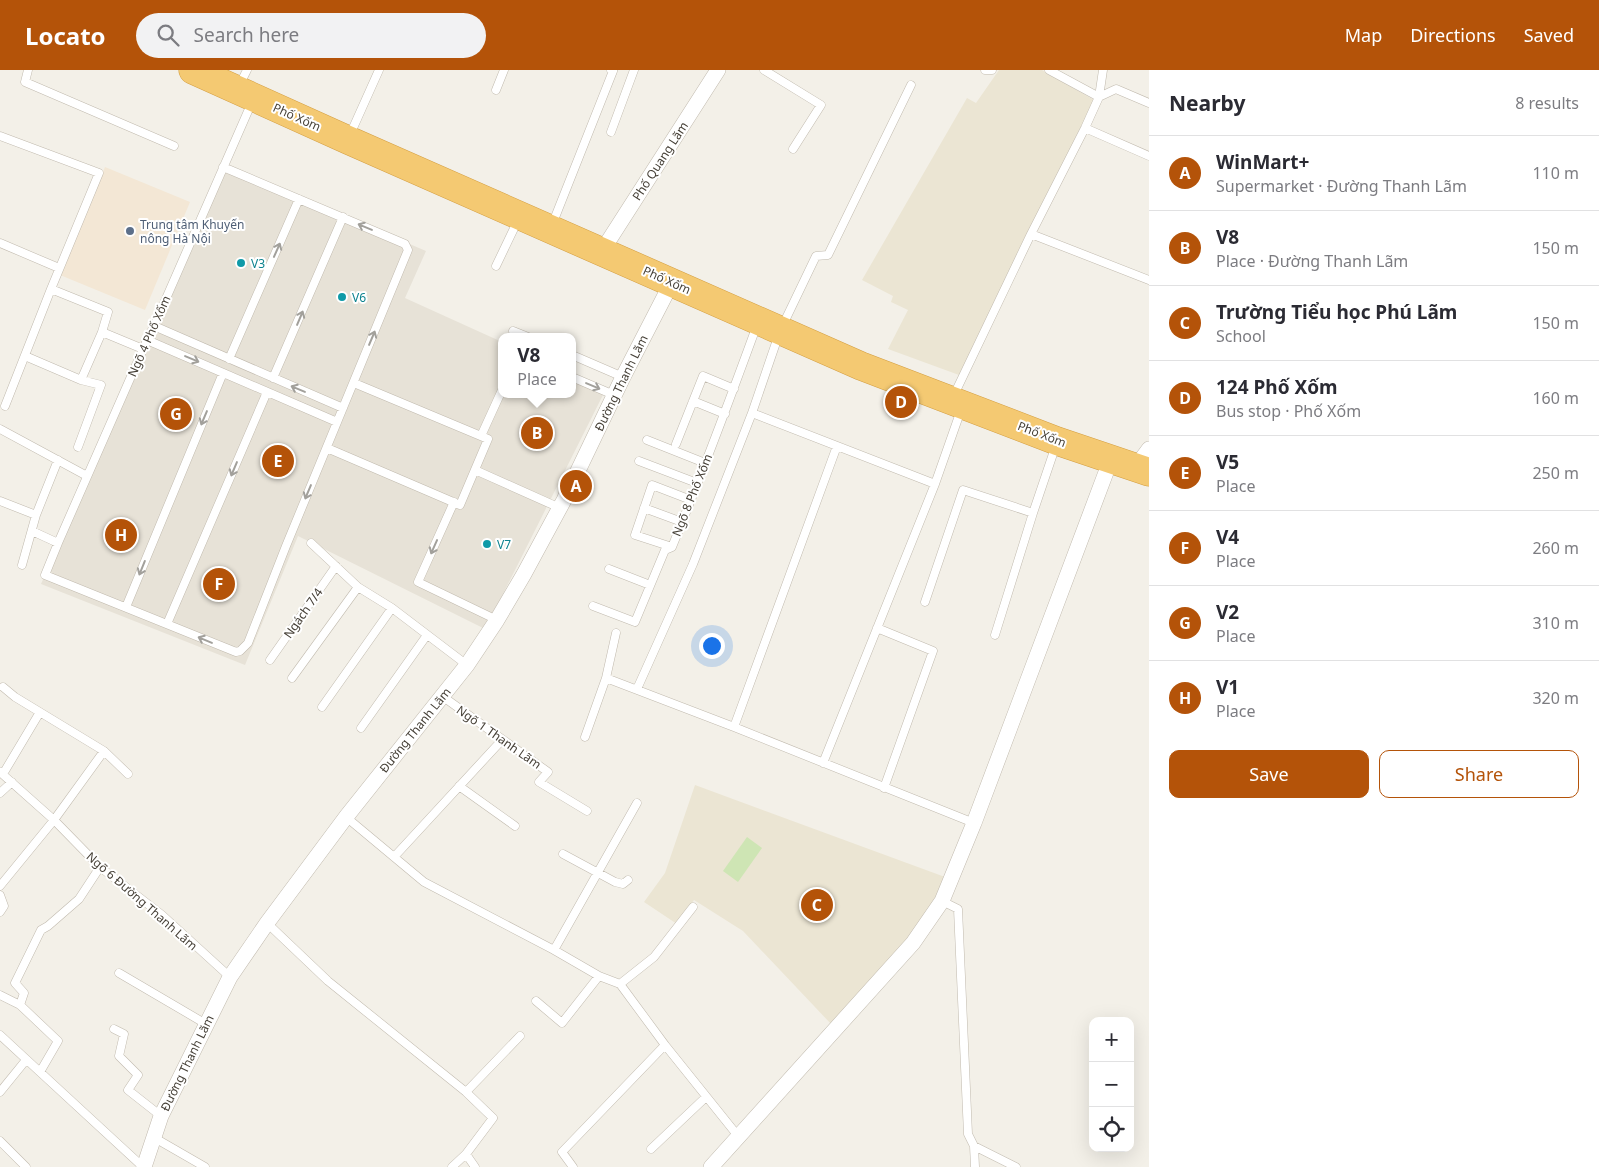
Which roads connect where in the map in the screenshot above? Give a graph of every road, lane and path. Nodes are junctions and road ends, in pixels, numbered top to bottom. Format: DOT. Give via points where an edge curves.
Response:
graph roads {
  1 [pos="28,70"];
  2 [pos="193,70"];
  3 [pos="379,70"];
  4 [pos="502,70"];
  5 [pos="611,70"];
  6 [pos="634,70"];
  7 [pos="718,70"];
  8 [pos="764,70"];
  9 [pos="985,70"];
  10 [pos="992,70"];
  11 [pos="1049,70"];
  12 [pos="1103,70"];
  13 [pos="911,85"];
  14 [pos="246,86"];
  15 [pos="496,90"];
  16 [pos="1099,97"];
  17 [pos="1149,103"];
  18 [pos="1085,128"];
  19 [pos="611,132"];
  20 [pos="0,136"];
  21 [pos="348,140"];
  22 [pos="174,146"];
  23 [pos="793,149"];
  24 [pos="1149,156"];
  25 [pos="224,167"];
  26 [pos="299,199"];
  27 [pos="520,216"];
  28 [pos="343,217"];
  29 [pos="550,229"];
  30 [pos="1031,234"];
  31 [pos="0,243"];
  32 [pos="602,252"];
  33 [pos="496,266"];
  34 [pos="59,268"];
  35 [pos="1149,280"];
  36 [pos="672,282"];
  37 [pos="51,289"];
  38 [pos="154,326"];
  39 [pos="769,326"];
  40 [pos="513,331"];
  41 [pos="102,332"];
  42 [pos="518,333"];
  43 [pos="148,340"];
  44 [pos="143,349"];
  45 [pos="25,356"];
  46 [pos="576,357"];
  47 [pos="229,359"];
  48 [pos="223,373"];
  49 [pos="623,376"];
  50 [pos="273,378"];
  51 [pos="576,379"];
  52 [pos="82,380"];
  53 [pos="354,383"];
  54 [pos="734,388"];
  55 [pos="267,392"];
  56 [pos="614,395"];
  57 [pos="498,398"];
  58 [pos="694,401"];
  59 [pos="958,402"];
  60 [pos="5,406"];
  61 [pos="343,408"];
  62 [pos="752,413"];
  63 [pos="725,414"];
  64 [pos="337,422"];
  65 [pos="0,429"];
  66 [pos="481,436"];
  67 [pos="647,440"];
  68 [pos="1057,441"];
  69 [pos="676,444"];
  70 [pos="837,446"];
  71 [pos="78,447"];
  72 [pos="327,448"];
  73 [pos="58,460"];
  74 [pos="639,461"];
  75 [pos="1136,462"];
  76 [pos="705,463"];
  77 [pos="475,470"];
  78 [pos="88,476"];
  79 [pos="697,483"];
  80 [pos="934,484"];
  81 [pos="691,500"];
  82 [pos="0,501"];
  83 [pos="454,502"];
  84 [pos="560,508"];
  85 [pos="644,508"];
  86 [pos="1032,513"];
  87 [pos="36,515"];
  88 [pos="682,522"];
  89 [pos="32,531"];
  90 [pos="58,543"];
  91 [pos="311,543"];
  92 [pos="672,547"];
  93 [pos="22,566"];
  94 [pos="336,566"];
  95 [pos="609,569"];
  96 [pos="650,586"];
  97 [pos="358,587"];
  98 [pos="925,602"];
  99 [pos="593,606"];
  100 [pos="126,607"];
  101 [pos="392,608"];
  102 [pos="497,620"];
  103 [pos="167,624"];
  104 [pos="877,628"];
  105 [pos="616,633"];
  106 [pos="427,635"];
  107 [pos="995,635"];
  108 [pos="270,660"];
  109 [pos="467,665"];
  110 [pos="292,678"];
  111 [pos="606,678"];
  112 [pos="3,687"];
  113 [pos="637,689"];
  114 [pos="442,696"];
  115 [pos="322,707"];
  116 [pos="40,712"];
  117 [pos="734,727"];
  118 [pos="361,728"];
  119 [pos="585,738"];
  120 [pos="502,740"];
  121 [pos="104,751"];
  122 [pos="823,763"];
  123 [pos="1,773"];
  124 [pos="128,774"];
  125 [pos="12,782"];
  126 [pos="459,786"];
  127 [pos="884,788"];
  128 [pos="0,793"];
  129 [pos="638,803"];
  130 [pos="587,811"];
  131 [pos="346,817"];
  132 [pos="54,820"];
  133 [pos="974,823"];
  134 [pos="515,826"];
  135 [pos="563,854"];
  136 [pos="394,857"];
  137 [pos="100,867"];
  138 [pos="597,873"];
  139 [pos="628,880"];
  140 [pos="0,886"];
  141 [pos="0,895"];
  142 [pos="939,900"];
  143 [pos="693,907"];
  144 [pos="0,912"];
  145 [pos="267,923"];
  146 [pos="554,950"];
  147 [pos="119,973"];
  148 [pos="598,976"];
  149 [pos="230,977"];
  150 [pos="620,984"];
  151 [pos="0,995"];
  152 [pos="536,1001"];
  153 [pos="20,1005"];
  154 [pos="206,1024"];
  155 [pos="114,1029"];
  156 [pos="0,1035"];
  157 [pos="520,1036"];
  158 [pos="665,1045"];
  159 [pos="26,1060"];
  160 [pos="40,1072"];
  161 [pos="0,1092"];
  162 [pos="466,1092"];
  163 [pos="706,1097"];
  164 [pos="161,1116"];
  165 [pos="738,1136"];
  166 [pos="153,1137"];
  167 [pos="0,1141"];
  168 [pos="974,1146"];
  169 [pos="652,1149"];
  170 [pos="466,1154"];
  171 [pos="26,1167"];
  172 [pos="143,1167"];
  173 [pos="205,1167"];
  174 [pos="452,1167"];
  175 [pos="475,1167"];
  176 [pos="573,1167"];
  177 [pos="711,1167"];
  178 [pos="975,1167"];
  179 [pos="1016,1167"];
  1 -- 22 [label="lane" via="24,82"];
  2 -- 14 [label="highway, Phố Xốm"];
  3 -- 21 [label="lane"];
  4 -- 15 [label="lane"];
  5 -- 29 [label="lane"];
  6 -- 19 [label="lane"];
  7 -- 32 [label="street, Phố Quang Lãm"];
  8 -- 23 [label="lane" via="822,105"];
  9 -- 10 [label="lane"];
  11 -- 16 [label="lane"];
  12 -- 16 [label="lane"];
  13 -- 39 [label="lane" via="828,255 816,256"];
  14 -- 21 [label="highway, Phố Xốm"];
  14 -- 25 [label="lane, Ngõ 4 Phố Xốm"];
  16 -- 17 [label="lane" via="1116,89"];
  16 -- 18 [label="lane"];
  18 -- 24 [label="lane"];
  18 -- 30 [label="lane"];
  20 -- 34 [label="lane" via="99,173"];
  21 -- 27 [label="highway, Phố Xốm"];
  25 -- 26 [label="lane"];
  25 -- 38 [label="lane, Ngõ 4 Phố Xốm"];
  26 -- 28 [label="lane"];
  47 -- 26 [label="lane, one-way"];
  27 -- 29 [label="highway, Phố Xốm"];
  27 -- 33 [label="lane"];
  50 -- 28 [label="lane, one-way"];
  53 -- 28 [label="lane, one-way" via="408,250 405,244"];
  29 -- 32 [label="highway, Phố Xốm"];
  30 -- 35 [label="lane"];
  30 -- 59 [label="lane"];
  31 -- 34 [label="lane"];
  32 -- 36 [label="highway, Phố Xốm"];
  34 -- 37 [label="lane"];
  36 -- 39 [label="highway, Phố Xốm"];
  36 -- 49 [label="street, Đường Thanh Lãm"];
  37 -- 41 [label="lane" via="108,312"];
  37 -- 45 [label="lane"];
  38 -- 43 [label="lane, Ngõ 4 Phố Xốm"];
  38 -- 47 [label="lane"];
  39 -- 54 [label="lane, Ngõ 8 Phố Xốm"];
  39 -- 59 [label="highway, Phố Xốm" via="861,366"];
  39 -- 62 [label="lane"];
  40 -- 42 [label="lane"];
  41 -- 44 [label="lane"];
  41 -- 52 [label="lane"];
  43 -- 44 [label="lane, Ngõ 4 Phố Xốm"];
  43 -- 48 [label="lane, one-way"];
  44 -- 78 [label="lane, Ngõ 4 Phố Xốm"];
  45 -- 52 [label="lane"];
  45 -- 60 [label="lane"];
  46 -- 49 [label="lane"];
  47 -- 50 [label="lane"];
  48 -- 55 [label="lane"];
  48 -- 100 [label="lane, one-way"];
  49 -- 56 [label="street, Đường Thanh Lãm"];
  61 -- 50 [label="lane, one-way"];
  51 -- 56 [label="lane, one-way"];
  52 -- 71 [label="lane" via="101,385"];
  53 -- 61 [label="lane"];
  53 -- 66 [label="lane"];
  54 -- 58 [label="lane" via="703,376"];
  54 -- 63 [label="lane, Ngõ 8 Phố Xốm"];
  55 -- 64 [label="lane"];
  55 -- 103 [label="lane, one-way"];
  56 -- 84 [label="street, Đường Thanh Lãm"];
  57 -- 66 [label="lane"];
  58 -- 63 [label="lane"];
  58 -- 69 [label="lane"];
  59 -- 68 [label="highway, Phố Xốm"];
  59 -- 80 [label="lane"];
  61 -- 64 [label="lane"];
  62 -- 70 [label="lane"];
  62 -- 113 [label="lane" via="693,564"];
  63 -- 76 [label="lane, Ngõ 8 Phố Xốm"];
  64 -- 72 [label="lane"];
  65 -- 73 [label="lane"];
  66 -- 77 [label="lane" via="488,439"];
  67 -- 76 [label="lane"];
  68 -- 75 [label="highway, Phố Xốm"];
  68 -- 86 [label="lane"];
  70 -- 80 [label="lane"];
  70 -- 117 [label="lane"];
  72 -- 83 [label="lane"];
  72 -- 103 [label="lane, one-way" via="244,648 231,651"];
  73 -- 78 [label="lane"];
  73 -- 87 [label="lane"];
  74 -- 79 [label="lane"];
  75 -- 133 [label="street"];
  76 -- 79 [label="lane, Ngõ 8 Phố Xốm"];
  77 -- 83 [label="lane" via="460,505"];
  77 -- 84 [label="lane"];
  78 -- 90 [label="lane, Ngõ 4 Phố Xốm"];
  79 -- 81 [label="lane, Ngõ 8 Phố Xốm"];
  80 -- 104 [label="lane"];
  81 -- 85 [label="lane" via="652,485"];
  81 -- 88 [label="lane, Ngõ 8 Phố Xốm"];
  82 -- 87 [label="lane"];
  83 -- 102 [label="lane, one-way" via="418,582"];
  84 -- 102 [label="street, Đường Thanh Lãm"];
  85 -- 88 [label="lane"];
  85 -- 92 [label="lane" via="635,535"];
  86 -- 98 [label="lane" via="964,490"];
  86 -- 107 [label="lane"];
  87 -- 89 [label="lane"];
  88 -- 92 [label="lane, Ngõ 8 Phố Xốm"];
  89 -- 90 [label="lane"];
  89 -- 93 [label="lane"];
  90 -- 100 [label="lane, Ngõ 4 Phố Xốm" via="45,575"];
  91 -- 94 [label="lane"];
  92 -- 96 [label="lane, Ngõ 8 Phố Xốm" via="666,550"];
  94 -- 97 [label="lane"];
  94 -- 108 [label="lane, Ngách 7/4"];
  95 -- 96 [label="lane"];
  96 -- 99 [label="lane, Ngõ 8 Phố Xốm" via="635,622"];
  97 -- 101 [label="lane"];
  97 -- 110 [label="lane"];
  100 -- 103 [label="lane"];
  101 -- 106 [label="lane"];
  101 -- 115 [label="lane"];
  102 -- 109 [label="street, Đường Thanh Lãm"];
  104 -- 122 [label="lane"];
  104 -- 127 [label="lane" via="933,650"];
  105 -- 111 [label="lane"];
  106 -- 109 [label="lane"];
  106 -- 118 [label="lane"];
  109 -- 114 [label="street, Đường Thanh Lãm"];
  111 -- 113 [label="lane"];
  111 -- 119 [label="lane"];
  112 -- 116 [label="lane"];
  113 -- 117 [label="lane"];
  114 -- 120 [label="lane, Ngõ 1 Thanh Lãm"];
  114 -- 131 [label="street, Đường Thanh Lãm"];
  116 -- 121 [label="lane"];
  116 -- 123 [label="lane"];
  117 -- 122 [label="lane"];
  120 -- 126 [label="lane"];
  120 -- 130 [label="lane, Ngõ 1 Thanh Lãm" via="548,772 539,782"];
  121 -- 124 [label="lane"];
  121 -- 132 [label="lane"];
  122 -- 127 [label="lane"];
  123 -- 125 [label="lane, Ngõ 6 Đường Thanh Lãm"];
  125 -- 128 [label="lane"];
  125 -- 132 [label="lane, Ngõ 6 Đường Thanh Lãm"];
  126 -- 134 [label="lane"];
  126 -- 136 [label="lane"];
  127 -- 133 [label="lane"];
  129 -- 138 [label="lane"];
  131 -- 136 [label="lane"];
  131 -- 145 [label="street, Đường Thanh Lãm"];
  132 -- 137 [label="lane, Ngõ 6 Đường Thanh Lãm"];
  132 -- 140 [label="lane"];
  133 -- 142 [label="street"];
  135 -- 138 [label="lane"];
  136 -- 146 [label="lane" via="424,882"];
  137 -- 149 [label="lane, Ngõ 6 Đường Thanh Lãm" via="162,915"];
  137 -- 153 [label="lane" via="78,899 41,930 15,983 24,993"];
  138 -- 139 [label="lane" via="624,884"];
  138 -- 146 [label="lane"];
  141 -- 144 [label="lane" via="4,906"];
  142 -- 165 [label="street" via="913,943"];
  142 -- 168 [label="lane" via="958,909 968,1134"];
  143 -- 150 [label="lane" via="654,957"];
  145 -- 149 [label="street, Đường Thanh Lãm"];
  145 -- 162 [label="lane" via="328,982"];
  146 -- 148 [label="lane"];
  147 -- 154 [label="lane"];
  148 -- 150 [label="lane"];
  148 -- 152 [label="lane" via="562,1023"];
  149 -- 154 [label="street, Đường Thanh Lãm"];
  150 -- 158 [label="lane"];
  151 -- 153 [label="lane"];
  153 -- 160 [label="lane" via="58,1042"];
  154 -- 164 [label="street, Đường Thanh Lãm"];
  155 -- 164 [label="lane" via="124,1034 119,1056 138,1074 128,1090"];
  156 -- 159 [label="lane"];
  157 -- 162 [label="lane"];
  158 -- 163 [label="lane"];
  158 -- 176 [label="lane" via="562,1152"];
  159 -- 160 [label="lane"];
  159 -- 161 [label="lane"];
  160 -- 172 [label="lane"];
  162 -- 170 [label="lane" via="493,1118"];
  163 -- 165 [label="lane"];
  163 -- 169 [label="lane"];
  164 -- 166 [label="street, Đường Thanh Lãm"];
  165 -- 177 [label="street"];
  166 -- 172 [label="street, Đường Thanh Lãm"];
  166 -- 173 [label="lane"];
  167 -- 171 [label="lane"];
  168 -- 178 [label="lane"];
  168 -- 179 [label="lane"];
  170 -- 174 [label="lane"];
  170 -- 175 [label="lane"];
}
